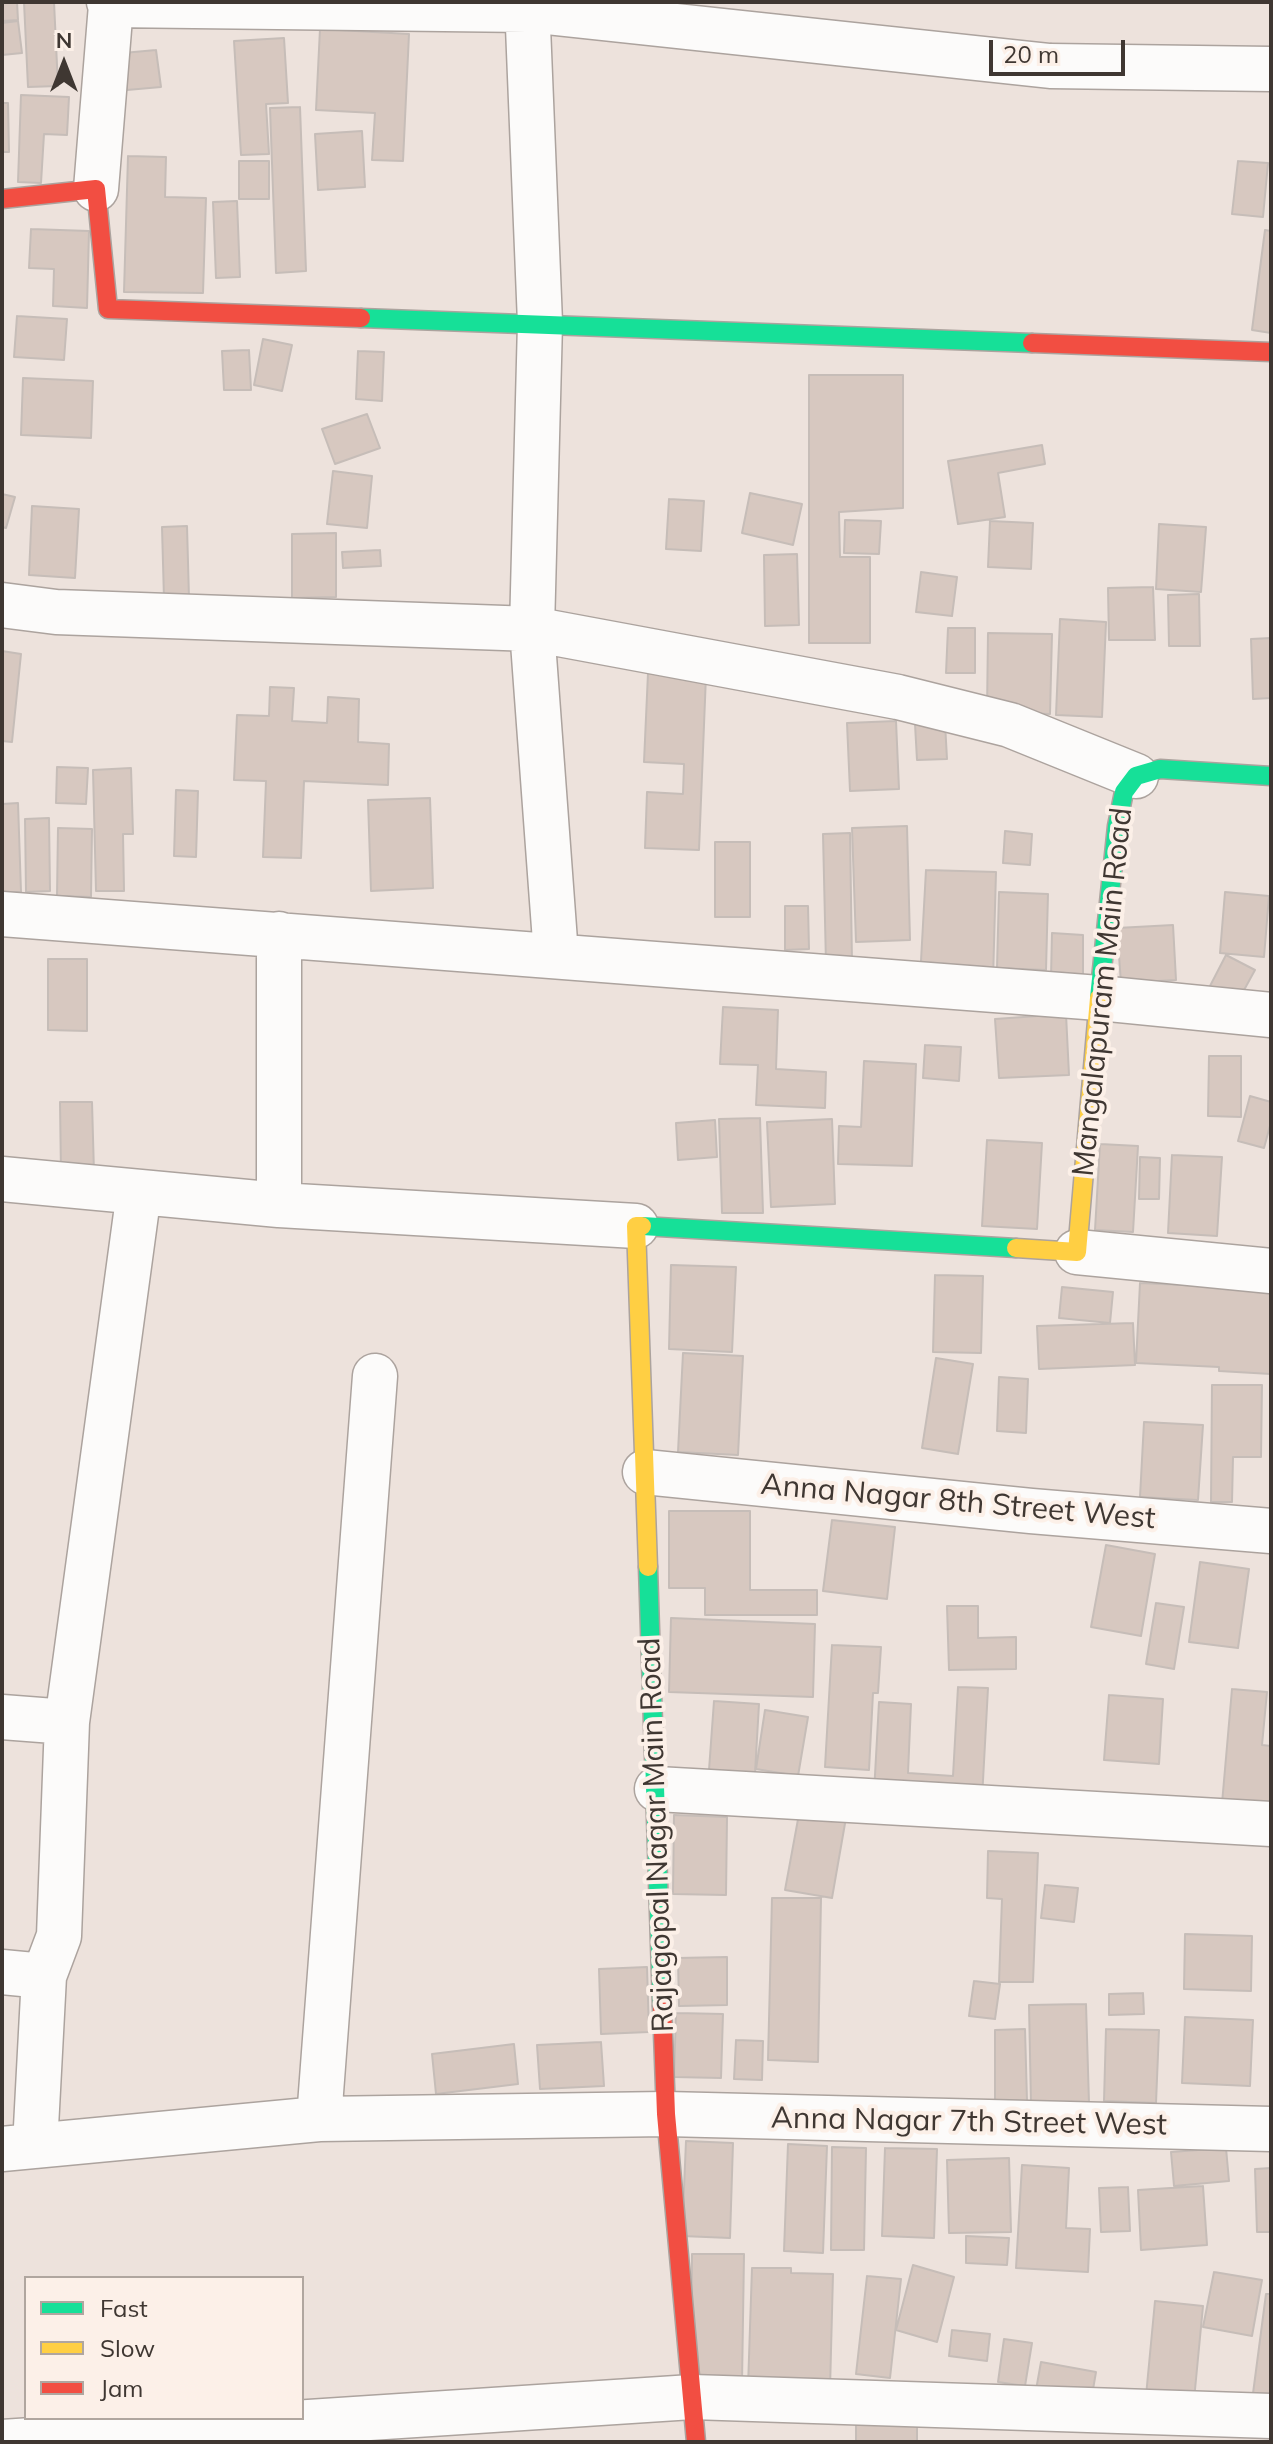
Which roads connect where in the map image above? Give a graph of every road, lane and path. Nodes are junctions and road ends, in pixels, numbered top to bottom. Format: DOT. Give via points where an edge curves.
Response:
graph roads {
  1 [pos="110,4"];
  2 [pos="527,6"];
  3 [pos="1271,69"];
  4 [pos="96,189"];
  5 [pos="2,199"];
  6 [pos="540,323"];
  7 [pos="1271,352"];
  8 [pos="2,605"];
  9 [pos="532,629"];
  10 [pos="1136,776"];
  11 [pos="1271,776"];
  12 [pos="2,914"];
  13 [pos="279,934"];
  14 [pos="556,955"];
  15 [pos="1099,998"];
  16 [pos="1271,1015"];
  17 [pos="2,1179"];
  18 [pos="139,1192"];
  19 [pos="279,1205"];
  20 [pos="636,1226"];
  21 [pos="1077,1252"];
  22 [pos="1271,1271"];
  23 [pos="375,1376"];
  24 [pos="645,1472"];
  25 [pos="1271,1531"];
  26 [pos="2,1717"];
  27 [pos="67,1722"];
  28 [pos="657,1789"];
  29 [pos="1271,1824"];
  30 [pos="23,1974"];
  31 [pos="666,2114"];
  32 [pos="319,2119"];
  33 [pos="1271,2129"];
  34 [pos="19,2147"];
  35 [pos="692,2397"];
  36 [pos="1271,2416"];
  37 [pos="2,2442"];
  38 [pos="696,2442"];
  1 -- 2 [label="street"];
  1 -- 4 [label="street"];
  2 -- 3 [label="street" via="1050,66"];
  2 -- 6 [label="street"];
  4 -- 5 [label="street"];
  4 -- 6 [label="street" via="108,309"];
  6 -- 7 [label="street"];
  6 -- 9 [label="street"];
  8 -- 9 [label="street" via="56,612"];
  9 -- 10 [label="street" via="898,697 1010,725"];
  9 -- 14 [label="street"];
  10 -- 11 [label="street, Mangalapuram Main Road" via="1160,769"];
  10 -- 15 [label="street, Mangalapuram Main Road" via="1124,792 1117,826"];
  12 -- 13 [label="street"];
  13 -- 14 [label="street"];
  13 -- 19 [label="street"];
  14 -- 15 [label="street"];
  15 -- 16 [label="street"];
  15 -- 21 [label="street, Mangalapuram Main Road"];
  17 -- 18 [label="street"];
  18 -- 19 [label="street"];
  18 -- 27 [label="street"];
  19 -- 20 [label="street"];
  20 -- 21 [label="street"];
  20 -- 24 [label="street, Rajagopal Nagar Main Road"];
  21 -- 22 [label="street"];
  23 -- 32 [label="street"];
  24 -- 25 [label="street, Anna Nagar 8th Street West"];
  24 -- 28 [label="street, Rajagopal Nagar Main Road"];
  26 -- 27 [label="street"];
  27 -- 30 [label="street" via="59,1936"];
  28 -- 29 [label="street"];
  28 -- 31 [label="street, Rajagopal Nagar Main Road"];
  30 -- 34 [label="street"];
  31 -- 32 [label="street, Anna Nagar 7th Street West"];
  31 -- 33 [label="street, Anna Nagar 7th Street West"];
  31 -- 35 [label="street, Rajagopal Nagar Main Road"];
  32 -- 34 [label="street, Anna Nagar 7th Street West"];
  35 -- 36 [label="street"];
  35 -- 37 [label="street"];
  35 -- 38 [label="street, Rajagopal Nagar Main Road"];
}
